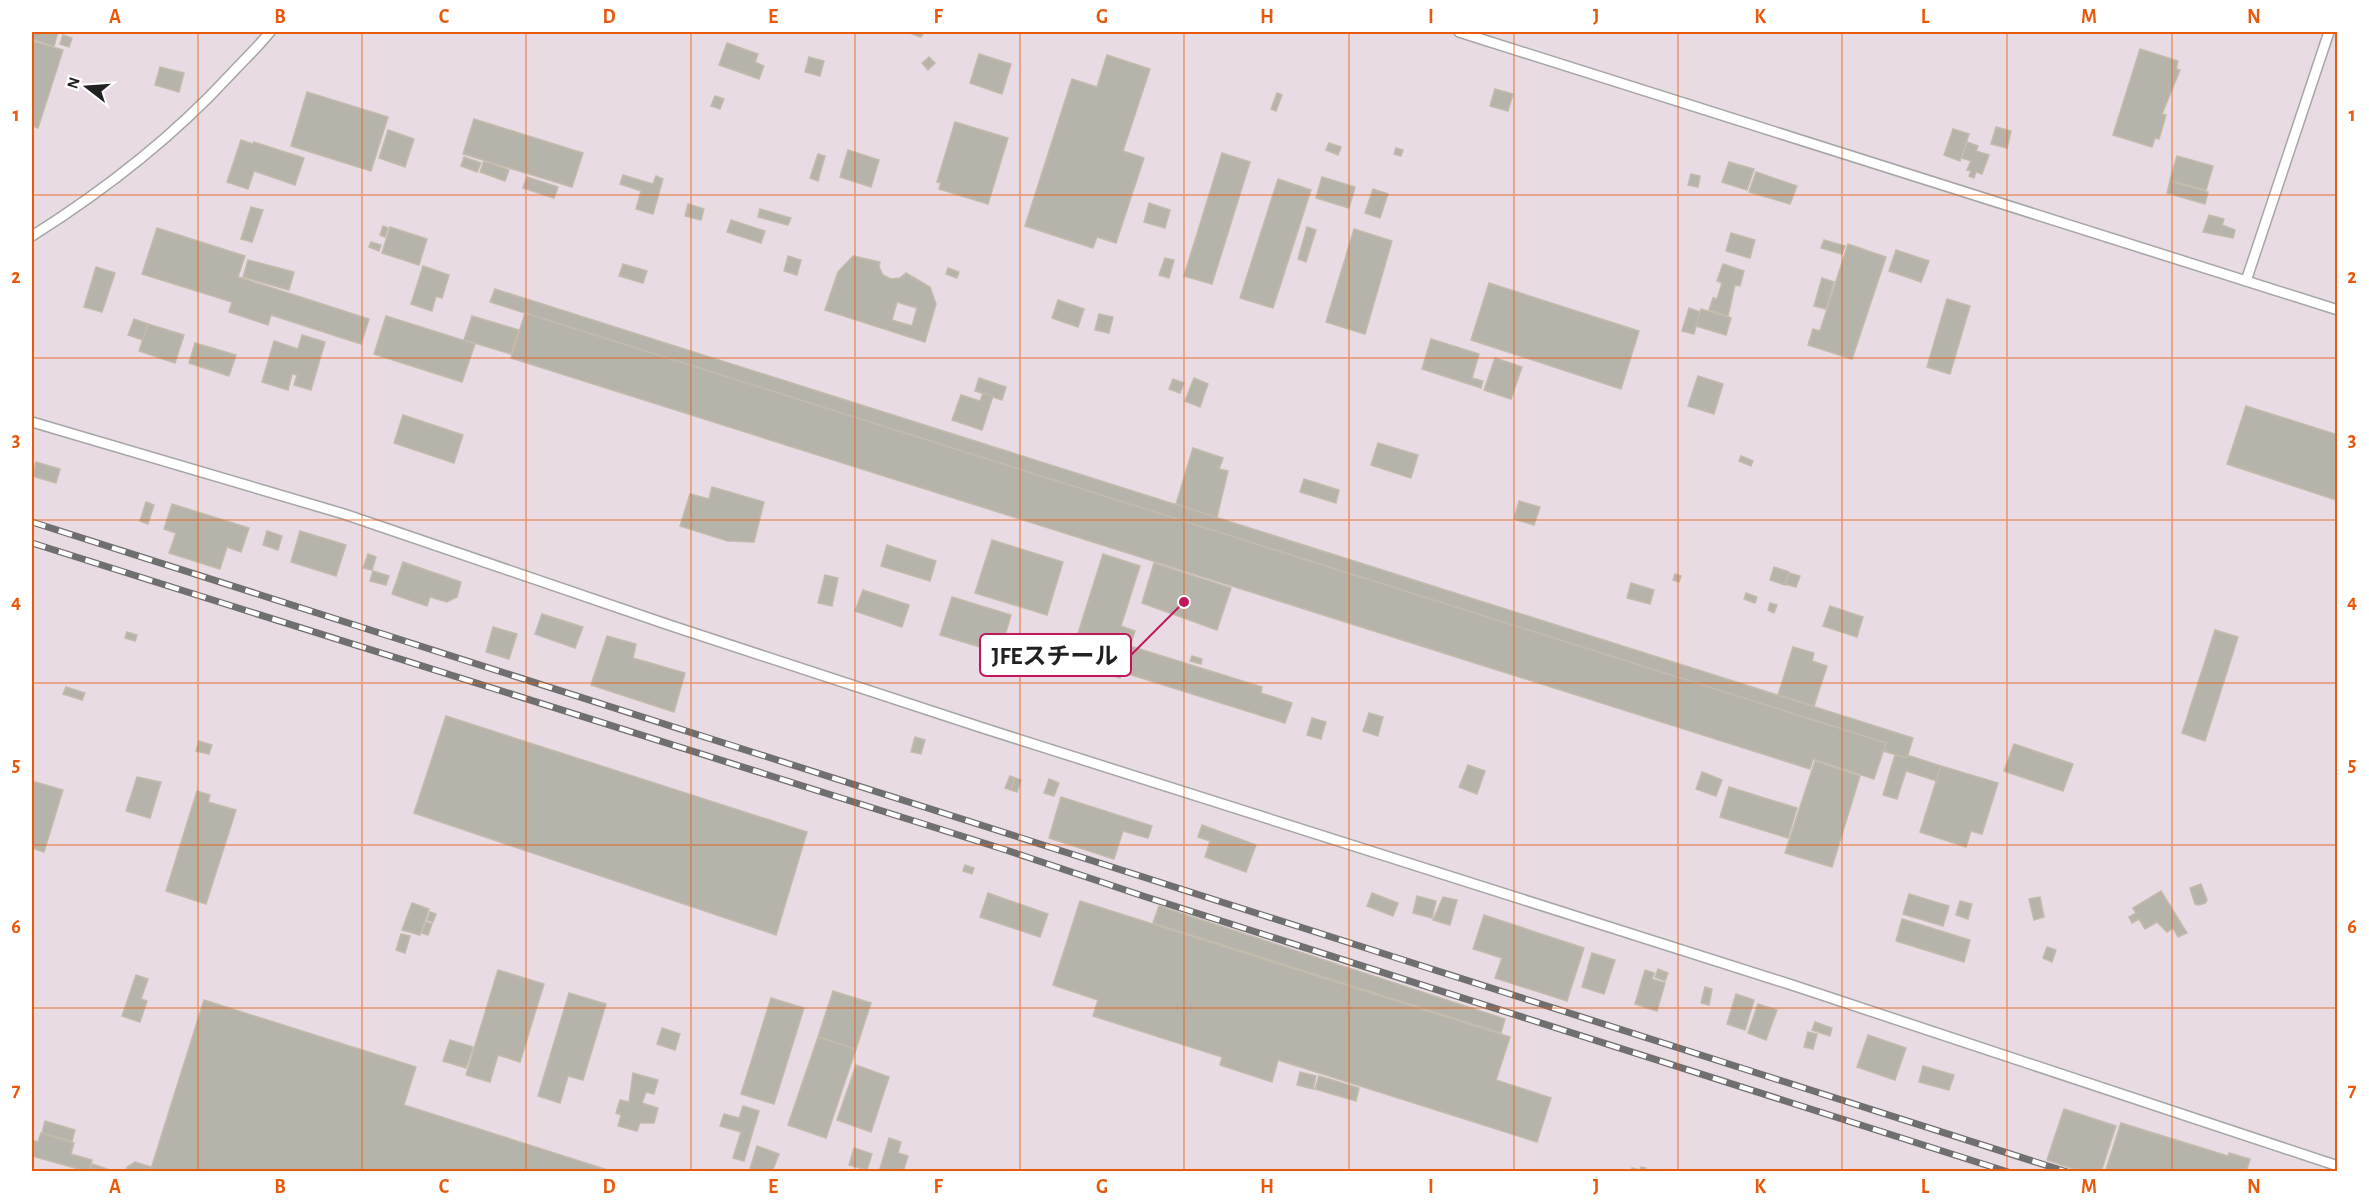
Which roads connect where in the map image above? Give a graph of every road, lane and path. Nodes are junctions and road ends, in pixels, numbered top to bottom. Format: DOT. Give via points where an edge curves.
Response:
graph roads {
  1 [pos="270,32"];
  2 [pos="1459,32"];
  3 [pos="2329,32"];
  4 [pos="32,236"];
  5 [pos="2246,281"];
  6 [pos="2337,310"];
  7 [pos="32,422"];
  8 [pos="2337,1166"];
  1 -- 4 [label="lane" via="165,140 95,196"];
  2 -- 5 [label="lane"];
  3 -- 5 [label="lane"];
  5 -- 6 [label="lane"];
  7 -- 8 [label="lane" via="344,514 761,656 1792,985"];
}
